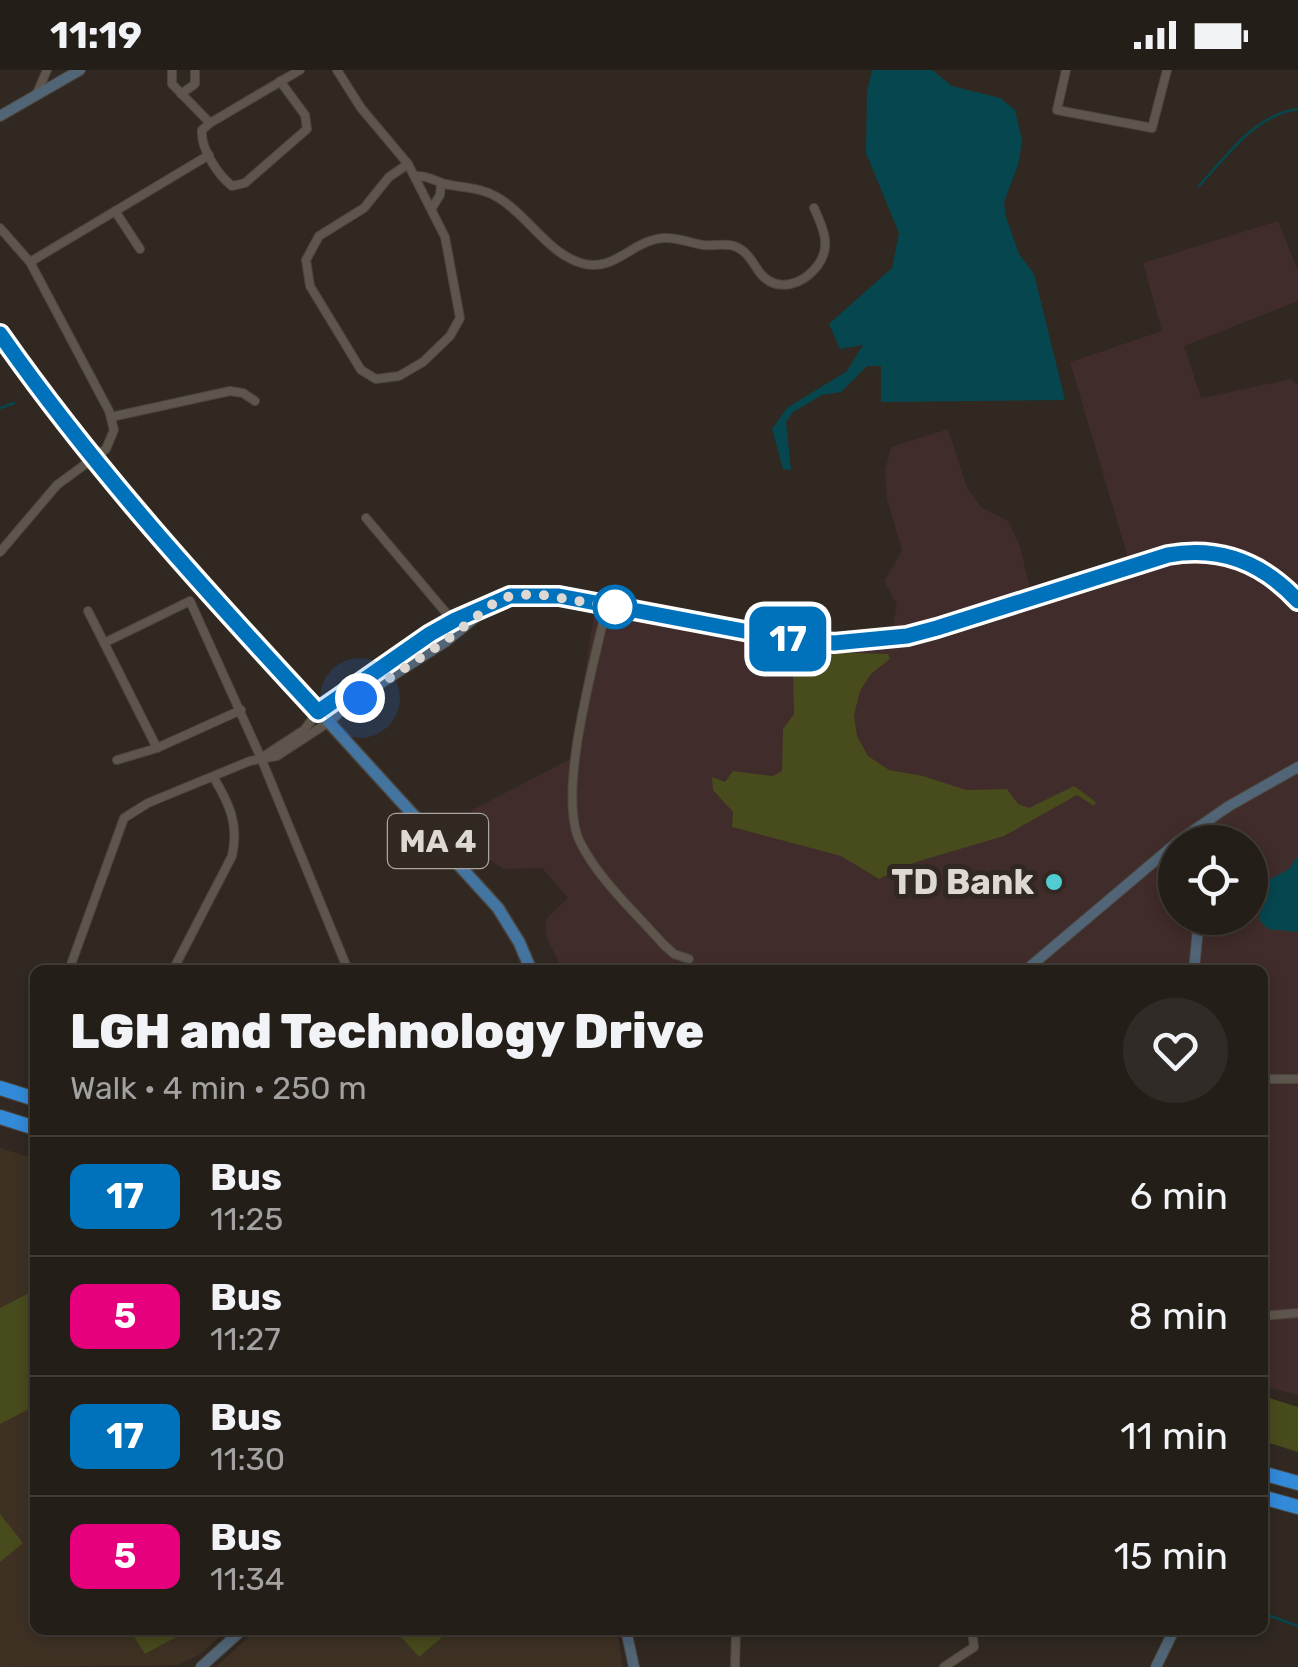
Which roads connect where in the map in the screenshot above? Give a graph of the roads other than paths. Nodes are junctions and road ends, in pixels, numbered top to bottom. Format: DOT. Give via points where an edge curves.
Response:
graph roads {
  1 [pos="47,70"];
  2 [pos="80,70"];
  3 [pos="172,70"];
  4 [pos="195,70"];
  5 [pos="300,70"];
  6 [pos="337,70"];
  7 [pos="1066,70"];
  8 [pos="1167,70"];
  9 [pos="280,82"];
  10 [pos="181,94"];
  11 [pos="35,97"];
  12 [pos="0,116"];
  13 [pos="210,122"];
  14 [pos="209,155"];
  15 [pos="408,164"];
  16 [pos="416,176"];
  17 [pos="441,184"];
  18 [pos="432,208"];
  19 [pos="814,208"];
  20 [pos="115,211"];
  21 [pos="0,228"];
  22 [pos="140,249"];
  23 [pos="30,262"];
  24 [pos="0,334"];
  25 [pos="255,401"];
  26 [pos="111,417"];
  27 [pos="93,459"];
  28 [pos="366,518"];
  29 [pos="0,552"];
  30 [pos="1298,601"];
  31 [pos="494,603"];
  32 [pos="607,605"];
  33 [pos="88,611"];
  34 [pos="453,621"];
  35 [pos="104,642"];
  36 [pos="241,710"];
  37 [pos="318,712"];
  38 [pos="328,722"];
  39 [pos="157,748"];
  40 [pos="262,758"];
  41 [pos="117,760"];
  42 [pos="1298,767"];
  43 [pos="214,778"];
  44 [pos="1208,820"];
  45 [pos="1201,825"];
  46 [pos="1208,825"];
  47 [pos="1158,858"];
  48 [pos="1197,935"];
  49 [pos="689,959"];
  50 [pos="70,965"];
  51 [pos="175,965"];
  52 [pos="346,965"];
  53 [pos="529,965"];
  54 [pos="1032,965"];
  55 [pos="1194,965"];
  56 [pos="1298,1078"];
  57 [pos="1268,1079"];
  58 [pos="0,1088"];
  59 [pos="30,1097"];
  60 [pos="0,1117"];
  61 [pos="30,1126"];
  62 [pos="1298,1314"];
  63 [pos="1268,1316"];
  64 [pos="1268,1474"];
  65 [pos="1298,1483"];
  66 [pos="1268,1499"];
  67 [pos="1298,1508"];
  68 [pos="236,1635"];
  69 [pos="627,1635"];
  70 [pos="736,1635"];
  71 [pos="973,1635"];
  72 [pos="1172,1635"];
  73 [pos="201,1667"];
  74 [pos="634,1667"];
  75 [pos="735,1667"];
  76 [pos="944,1667"];
  77 [pos="1156,1667"];
  1 -- 11 [label="street"];
  2 -- 11 [label="street"];
  3 -- 10 [label="street" via="170,81"];
  4 -- 10 [label="street" via="195,84"];
  5 -- 9 [label="street"];
  6 -- 15 [label="street"];
  7 -- 8 [label="street" via="1057,110 1152,128"];
  9 -- 13 [label="street"];
  9 -- 14 [label="street" via="307,118 304,132 241,186 228,183"];
  10 -- 13 [label="street"];
  11 -- 12 [label="street"];
  13 -- 14 [label="street" via="200,136"];
  14 -- 20 [label="street"];
  15 -- 16 [label="street"];
  15 -- 18 [label="street" via="364,208 319,236 306,260 310,286 361,370 376,378 400,376 422,362 460,318 445,236"];
  16 -- 17 [label="street"];
  16 -- 18 [label="street"];
  17 -- 18 [label="street"];
  17 -- 19 [label="street" via="495,196 582,264 615,262 648,241 669,238 733,246 782,285 803,280 822,259 826,241"];
  20 -- 22 [label="street"];
  20 -- 23 [label="street"];
  21 -- 23 [label="street"];
  23 -- 26 [label="street"];
  24 -- 27 [label="main road, MA 4"];
  25 -- 26 [label="street" via="230,391"];
  26 -- 27 [label="street" via="110,443"];
  27 -- 29 [label="street" via="46,496"];
  27 -- 37 [label="main road, MA 4"];
  28 -- 34 [label="street"];
  30 -- 32 [label="street" via="1252,564 1204,551 1168,555 976,617 874,640 801,641"];
  31 -- 32 [label="street" via="536,594"];
  31 -- 34 [label="street"];
  31 -- 38 [label="street"];
  32 -- 49 [label="street" via="572,787 573,822 592,862 663,944"];
  33 -- 35 [label="street"];
  34 -- 37 [label="street"];
  35 -- 36 [label="street" via="190,600"];
  35 -- 39 [label="street"];
  36 -- 39 [label="street"];
  36 -- 40 [label="street"];
  37 -- 38 [label="main road, MA 4"];
  37 -- 40 [label="street" via="304,730"];
  38 -- 40 [label="street" via="277,756"];
  38 -- 53 [label="main road, MA 4" via="498,908"];
  39 -- 41 [label="street"];
  40 -- 43 [label="street"];
  40 -- 52 [label="street"];
  42 -- 44 [label="street"];
  43 -- 50 [label="street" via="124,818"];
  43 -- 51 [label="street" via="232,809 237,836"];
  44 -- 45 [label="street"];
  44 -- 46 [label="street"];
  47 -- 54 [label="street"];
  48 -- 55 [label="street"];
  56 -- 57 [label="street"];
  58 -- 59 [label="highway"];
  60 -- 61 [label="highway"];
  62 -- 63 [label="street"];
  64 -- 65 [label="highway"];
  66 -- 67 [label="highway"];
  68 -- 73 [label="street"];
  69 -- 74 [label="street"];
  70 -- 75 [label="street"];
  71 -- 76 [label="street" via="974,1647"];
  72 -- 77 [label="street"];
}
